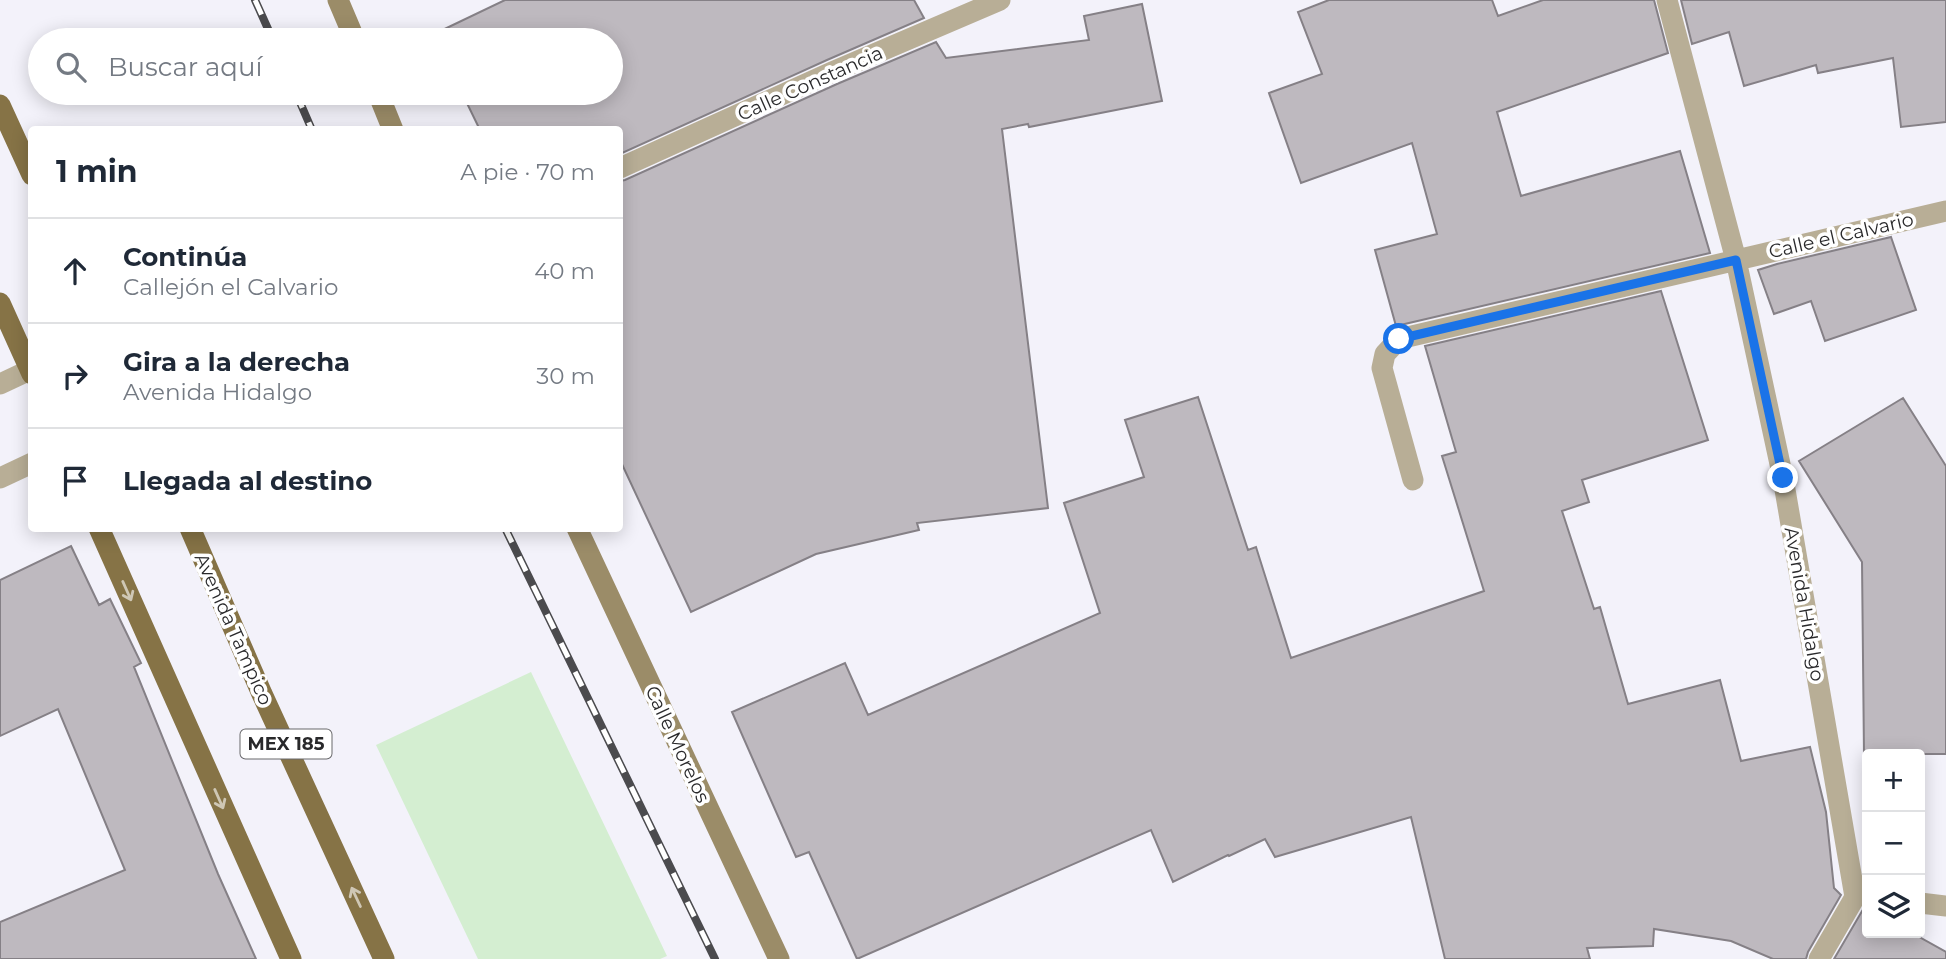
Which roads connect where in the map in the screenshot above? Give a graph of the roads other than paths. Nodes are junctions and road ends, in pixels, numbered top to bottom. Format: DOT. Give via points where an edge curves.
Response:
graph roads {
  1 [pos="338,0"];
  2 [pos="1000,0"];
  3 [pos="1668,0"];
  4 [pos="350,28"];
  5 [pos="0,105"];
  6 [pos="382,105"];
  7 [pos="391,126"];
  8 [pos="28,166"];
  9 [pos="623,167"];
  10 [pos="1946,211"];
  11 [pos="1736,260"];
  12 [pos="0,303"];
  13 [pos="28,364"];
  14 [pos="28,372"];
  15 [pos="0,384"];
  16 [pos="28,465"];
  17 [pos="0,478"];
  18 [pos="1413,480"];
  19 [pos="101,532"];
  20 [pos="192,532"];
  21 [pos="580,532"];
  22 [pos="1861,898"];
  23 [pos="1925,904"];
  24 [pos="1946,906"];
  25 [pos="291,959"];
  26 [pos="384,959"];
  27 [pos="779,959"];
  28 [pos="1819,959"];
  1 -- 4 [label="street"];
  2 -- 9 [label="street, Calle Constancia"];
  3 -- 11 [label="street, Avenida Hidalgo"];
  5 -- 8 [label="main road"];
  6 -- 7 [label="street"];
  10 -- 11 [label="street, Calle el Calvario"];
  11 -- 18 [label="street, Calle el Calvario" via="1399,339 1385,354 1382,368"];
  11 -- 22 [label="street, Avenida Hidalgo" via="1783,478"];
  12 -- 13 [label="main road"];
  14 -- 15 [label="street"];
  16 -- 17 [label="street"];
  19 -- 25 [label="main road, one-way"];
  26 -- 20 [label="main road, Avenida Tampico / MEX 185, one-way"];
  21 -- 27 [label="street, Calle Morelos"];
  22 -- 28 [label="street, Avenida Hidalgo"];
  23 -- 24 [label="street"];
}
